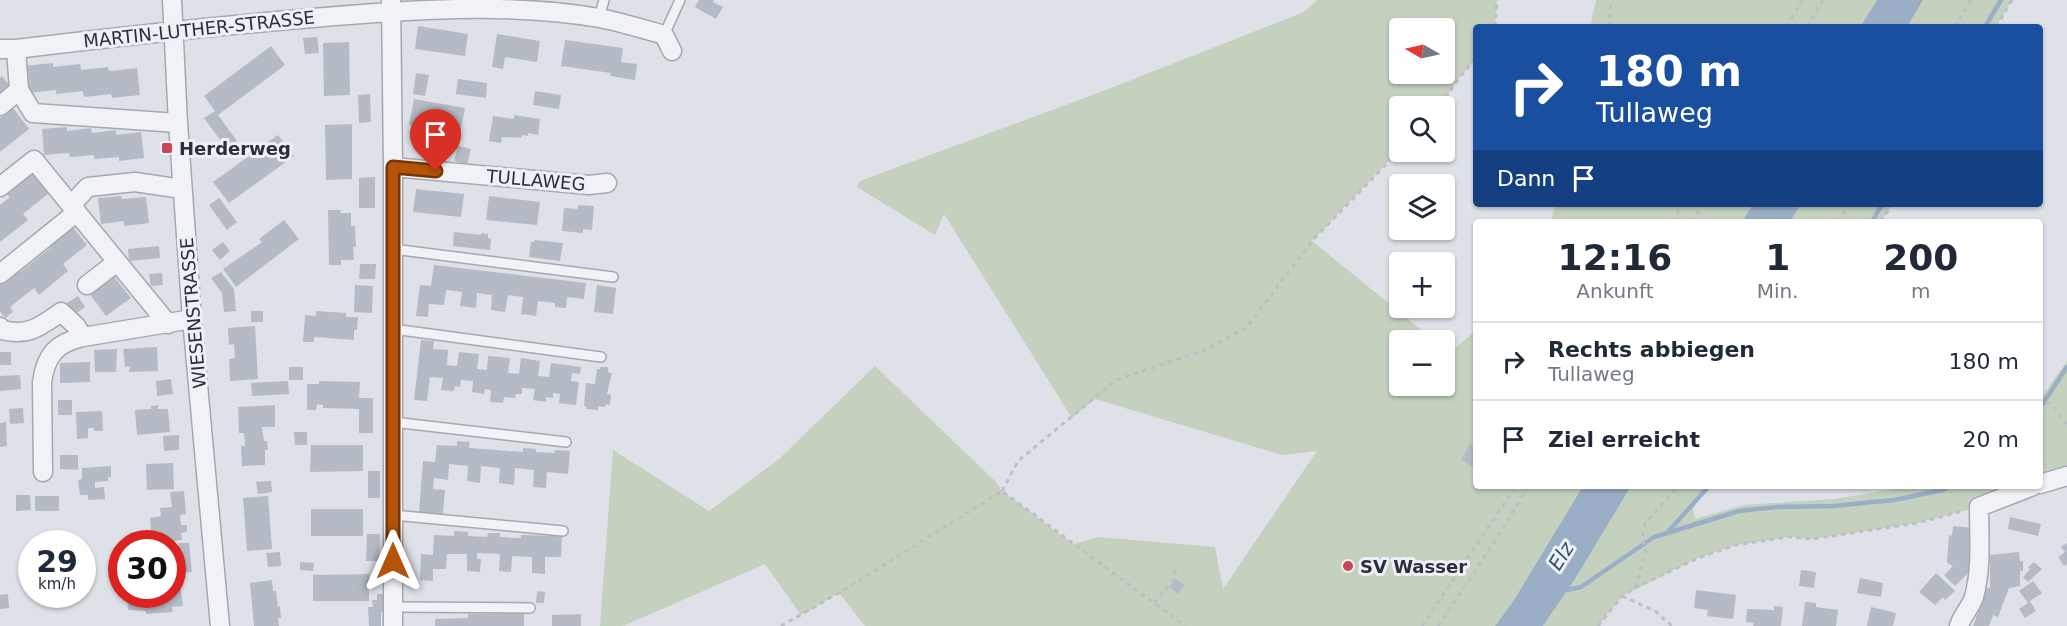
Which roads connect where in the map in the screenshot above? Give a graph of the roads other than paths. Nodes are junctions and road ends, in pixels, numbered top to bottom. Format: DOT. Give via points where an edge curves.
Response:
graph roads {
  1 [pos="172,0"];
  2 [pos="604,0"];
  3 [pos="680,0"];
  4 [pos="391,5"];
  5 [pos="470,5"];
  6 [pos="538,5"];
  7 [pos="599,18"];
  8 [pos="173,30"];
  9 [pos="668,43"];
  10 [pos="8,49"];
  11 [pos="19,90"];
  12 [pos="0,106"];
  13 [pos="178,123"];
  14 [pos="393,167"];
  15 [pos="608,183"];
  16 [pos="0,187"];
  17 [pos="182,189"];
  18 [pos="74,208"];
  19 [pos="393,249"];
  20 [pos="117,262"];
  21 [pos="0,274"];
  22 [pos="614,277"];
  23 [pos="87,285"];
  24 [pos="192,319"];
  25 [pos="168,324"];
  26 [pos="0,327"];
  27 [pos="393,329"];
  28 [pos="83,337"];
  29 [pos="601,357"];
  30 [pos="393,422"];
  31 [pos="566,442"];
  32 [pos="43,472"];
  33 [pos="2067,476"];
  34 [pos="2043,483"];
  35 [pos="2025,489"];
  36 [pos="393,515"];
  37 [pos="563,531"];
  38 [pos="393,607"];
  39 [pos="530,608"];
  40 [pos="220,626"];
  41 [pos="393,626"];
  42 [pos="1959,626"];
  1 -- 8 [label="street, WIESENSTRASSE"];
  2 -- 7 [label="lane"];
  3 -- 9 [label="lane"];
  4 -- 5 [label="street, MARTIN-LUTHER-STRASSE"];
  4 -- 8 [label="street, MARTIN-LUTHER-STRASSE"];
  4 -- 14 [label="street"];
  5 -- 6 [label="street, MARTIN-LUTHER-STRASSE"];
  6 -- 7 [label="street, MARTIN-LUTHER-STRASSE"];
  7 -- 9 [label="street, MARTIN-LUTHER-STRASSE"];
  8 -- 10 [label="street, MARTIN-LUTHER-STRASSE"];
  8 -- 13 [label="street, WIESENSTRASSE"];
  10 -- 11 [label="street"];
  11 -- 12 [label="street"];
  11 -- 13 [label="street" via="33,113"];
  13 -- 17 [label="street, WIESENSTRASSE"];
  14 -- 15 [label="street, TULLAWEG" via="589,185"];
  14 -- 19 [label="street"];
  16 -- 18 [label="street" via="34,160"];
  17 -- 18 [label="street" via="135,182 88,187"];
  17 -- 24 [label="street, WIESENSTRASSE"];
  18 -- 20 [label="street"];
  18 -- 21 [label="street"];
  19 -- 22 [label="lane"];
  19 -- 27 [label="street"];
  20 -- 23 [label="street"];
  20 -- 25 [label="street"];
  24 -- 25 [label="street"];
  24 -- 40 [label="street, WIESENSTRASSE"];
  25 -- 28 [label="street"];
  26 -- 28 [label="street" via="14,333 35,330 61,312"];
  27 -- 29 [label="lane"];
  27 -- 30 [label="street"];
  28 -- 32 [label="street" via="70,340 51,353 44,368"];
  30 -- 31 [label="lane"];
  30 -- 36 [label="street"];
  33 -- 34 [label="street"];
  35 -- 42 [label="street" via="1979,507 1978,581 1973,601"];
  36 -- 37 [label="lane"];
  36 -- 38 [label="street"];
  38 -- 39 [label="lane"];
  38 -- 41 [label="street"];
}
